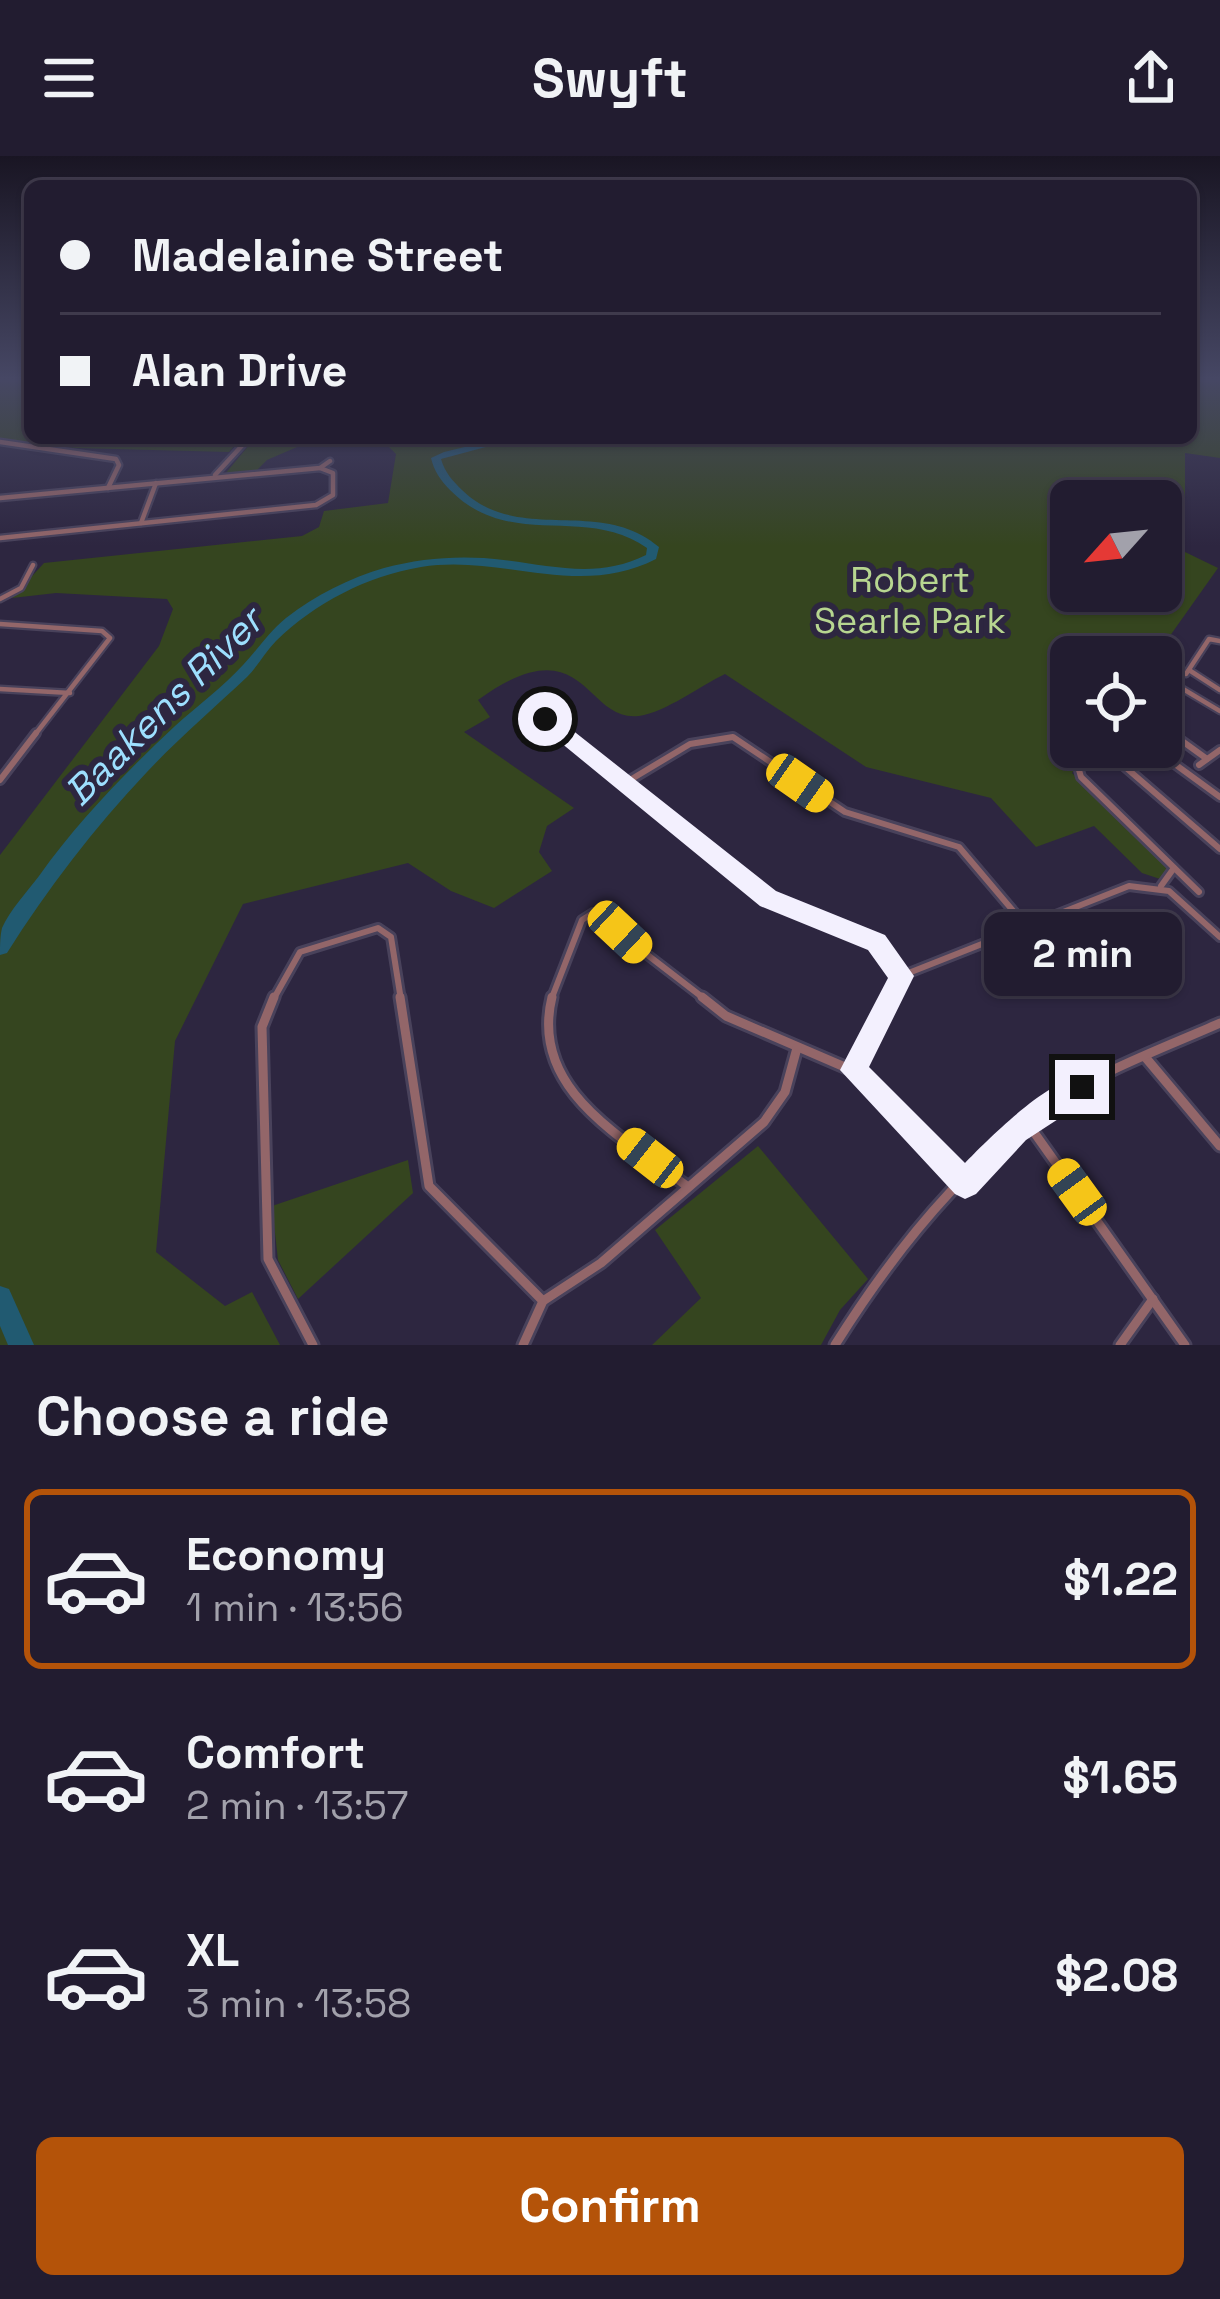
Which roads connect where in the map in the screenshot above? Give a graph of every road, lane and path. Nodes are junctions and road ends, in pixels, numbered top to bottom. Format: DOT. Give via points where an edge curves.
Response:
graph roads {
  1 [pos="0,442"];
  2 [pos="244,444"];
  3 [pos="330,461"];
  4 [pos="320,469"];
  5 [pos="213,478"];
  6 [pos="156,483"];
  7 [pos="108,488"];
  8 [pos="0,498"];
  9 [pos="142,523"];
  10 [pos="0,538"];
  11 [pos="34,565"];
  12 [pos="0,599"];
  13 [pos="0,624"];
  14 [pos="1220,641"];
  15 [pos="0,688"];
  16 [pos="1182,690"];
  17 [pos="1220,690"];
  18 [pos="70,693"];
  19 [pos="1220,711"];
  20 [pos="545,719"];
  21 [pos="1182,741"];
  22 [pos="1220,750"];
  23 [pos="1208,759"];
  24 [pos="1199,764"];
  25 [pos="0,766"];
  26 [pos="11,766"];
  27 [pos="1084,768"];
  28 [pos="1123,768"];
  29 [pos="1180,768"];
  30 [pos="0,781"];
  31 [pos="625,783"];
  32 [pos="1220,797"];
  33 [pos="1220,849"];
  34 [pos="1174,868"];
  35 [pos="1161,886"];
  36 [pos="1199,892"];
  37 [pos="1026,926"];
  38 [pos="1220,938"];
  39 [pos="902,976"];
  40 [pos="1220,1023"];
  41 [pos="796,1048"];
  42 [pos="1146,1058"];
  43 [pos="854,1070"];
  44 [pos="1026,1121"];
  45 [pos="1220,1146"];
  46 [pos="965,1184"];
  47 [pos="688,1187"];
  48 [pos="1153,1299"];
  49 [pos="543,1300"];
  50 [pos="526,1339"];
  51 [pos="313,1345"];
  52 [pos="540,1345"];
  53 [pos="835,1345"];
  54 [pos="1120,1345"];
  55 [pos="1185,1345"];
  1 -- 7 [label="street" via="116,459"];
  2 -- 5 [label="street"];
  3 -- 4 [label="street"];
  4 -- 5 [label="street"];
  4 -- 9 [label="street" via="334,475 333,495 322,504"];
  5 -- 6 [label="street"];
  6 -- 7 [label="street"];
  6 -- 9 [label="street"];
  7 -- 8 [label="street"];
  9 -- 10 [label="street"];
  11 -- 12 [label="street" via="21,588"];
  13 -- 18 [label="street" via="102,631 110,642"];
  14 -- 17 [label="street" via="1209,639 1187,672"];
  15 -- 18 [label="street"];
  16 -- 19 [label="street"];
  18 -- 26 [label="street"];
  20 -- 31 [label="street"];
  21 -- 23 [label="street"];
  22 -- 23 [label="street"];
  23 -- 24 [label="street"];
  25 -- 26 [label="street"];
  26 -- 30 [label="street"];
  27 -- 34 [label="street" via="1079,775"];
  28 -- 33 [label="street"];
  29 -- 32 [label="street"];
  31 -- 37 [label="street" via="661,758 733,737 845,812 959,847"];
  31 -- 39 [label="street" via="768,898 868,935"];
  34 -- 35 [label="street"];
  34 -- 36 [label="street"];
  35 -- 37 [label="street" via="1136,884"];
  35 -- 38 [label="street"];
  37 -- 39 [label="street"];
  39 -- 43 [label="street"];
  40 -- 42 [label="street"];
  41 -- 43 [label="street"];
  41 -- 47 [label="street" via="772,1113"];
  41 -- 47 [label="street" via="709,1005 603,915 582,920 546,1002 563,1083"];
  42 -- 44 [label="street"];
  42 -- 45 [label="street"];
  43 -- 46 [label="street"];
  44 -- 46 [label="street"];
  44 -- 48 [label="street"];
  46 -- 53 [label="street"];
  47 -- 49 [label="street" via="601,1263"];
  48 -- 54 [label="street"];
  48 -- 55 [label="street"];
  49 -- 50 [label="street"];
  49 -- 51 [label="street" via="429,1186 391,937 364,930 294,957 262,1027 268,1259"];
  50 -- 52 [label="street"];
}
